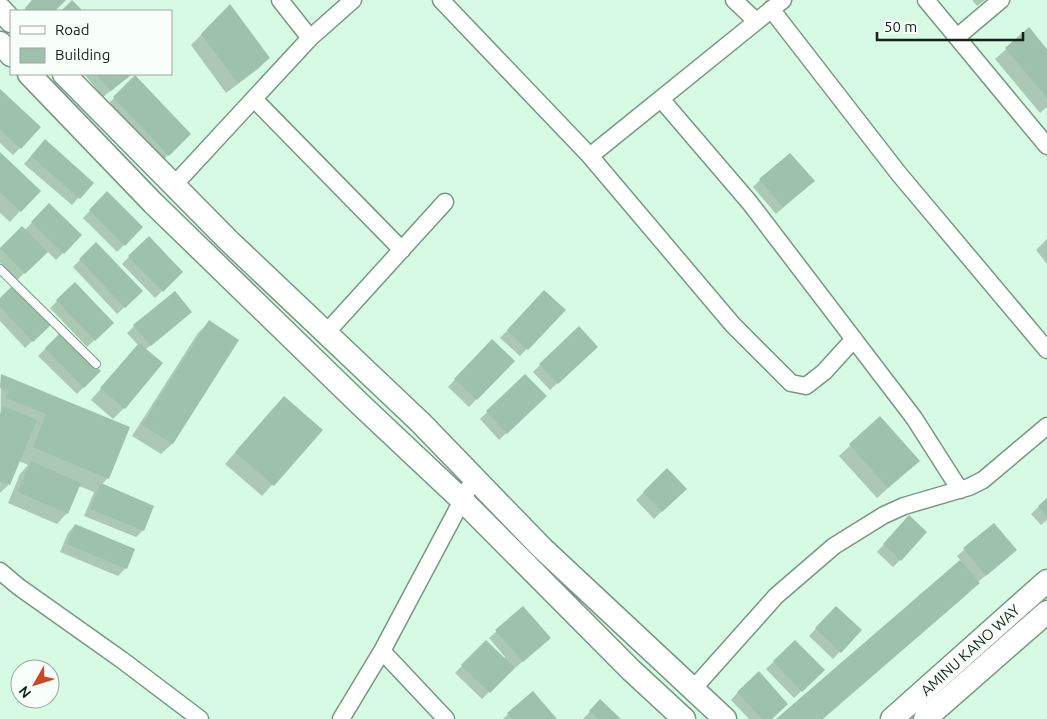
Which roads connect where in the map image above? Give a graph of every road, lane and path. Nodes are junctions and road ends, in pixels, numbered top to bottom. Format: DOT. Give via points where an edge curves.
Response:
graph roads {
  1 [pos="280,0"];
  2 [pos="353,0"];
  3 [pos="441,0"];
  4 [pos="734,0"];
  5 [pos="926,0"];
  6 [pos="1001,0"];
  7 [pos="777,5"];
  8 [pos="0,9"];
  9 [pos="10,20"];
  10 [pos="756,21"];
  11 [pos="957,37"];
  12 [pos="310,38"];
  13 [pos="0,43"];
  14 [pos="10,54"];
  15 [pos="31,75"];
  16 [pos="65,75"];
  17 [pos="254,98"];
  18 [pos="661,99"];
  19 [pos="1045,138"];
  20 [pos="590,156"];
  21 [pos="174,185"];
  22 [pos="445,202"];
  23 [pos="402,250"];
  24 [pos="0,269"];
  25 [pos="326,333"];
  26 [pos="854,339"];
  27 [pos="1047,350"];
  28 [pos="96,364"];
  29 [pos="1047,426"];
  30 [pos="474,478"];
  31 [pos="960,490"];
  32 [pos="462,500"];
  33 [pos="0,571"];
  34 [pos="1047,581"];
  35 [pos="1047,612"];
  36 [pos="382,651"];
  37 [pos="693,689"];
  38 [pos="200,719"];
  39 [pos="341,719"];
  40 [pos="446,719"];
  41 [pos="684,719"];
  42 [pos="725,719"];
  43 [pos="892,719"];
  44 [pos="926,719"];
  1 -- 12 [label="street"];
  2 -- 12 [label="street"];
  3 -- 20 [label="street"];
  4 -- 10 [label="street"];
  5 -- 11 [label="street"];
  6 -- 11 [label="street"];
  7 -- 10 [label="street"];
  7 -- 27 [label="street" via="899,174"];
  8 -- 9 [label="street"];
  10 -- 18 [label="street"];
  11 -- 19 [label="street"];
  12 -- 17 [label="street"];
  13 -- 14 [label="street"];
  15 -- 32 [label="street" via="153,203"];
  16 -- 21 [label="street"];
  17 -- 21 [label="street"];
  17 -- 23 [label="street"];
  18 -- 20 [label="street"];
  18 -- 26 [label="street" via="750,203"];
  20 -- 26 [label="street" via="733,325 791,384 806,386 824,372"];
  21 -- 25 [label="street"];
  22 -- 23 [label="street"];
  23 -- 25 [label="street"];
  24 -- 28 [label="lane"];
  25 -- 30 [label="street"];
  26 -- 31 [label="street" via="914,418"];
  29 -- 31 [label="street" via="983,480"];
  30 -- 32 [label="street"];
  30 -- 37 [label="street" via="542,548"];
  31 -- 37 [label="street" via="904,506 834,546 776,596"];
  32 -- 36 [label="street"];
  32 -- 41 [label="street"];
  33 -- 38 [label="street"];
  34 -- 43 [label="street, AMINU KANO WAY"];
  35 -- 44 [label="street, AMINU KANO WAY"];
  36 -- 39 [label="street"];
  36 -- 40 [label="street"];
  37 -- 42 [label="street"];
}
